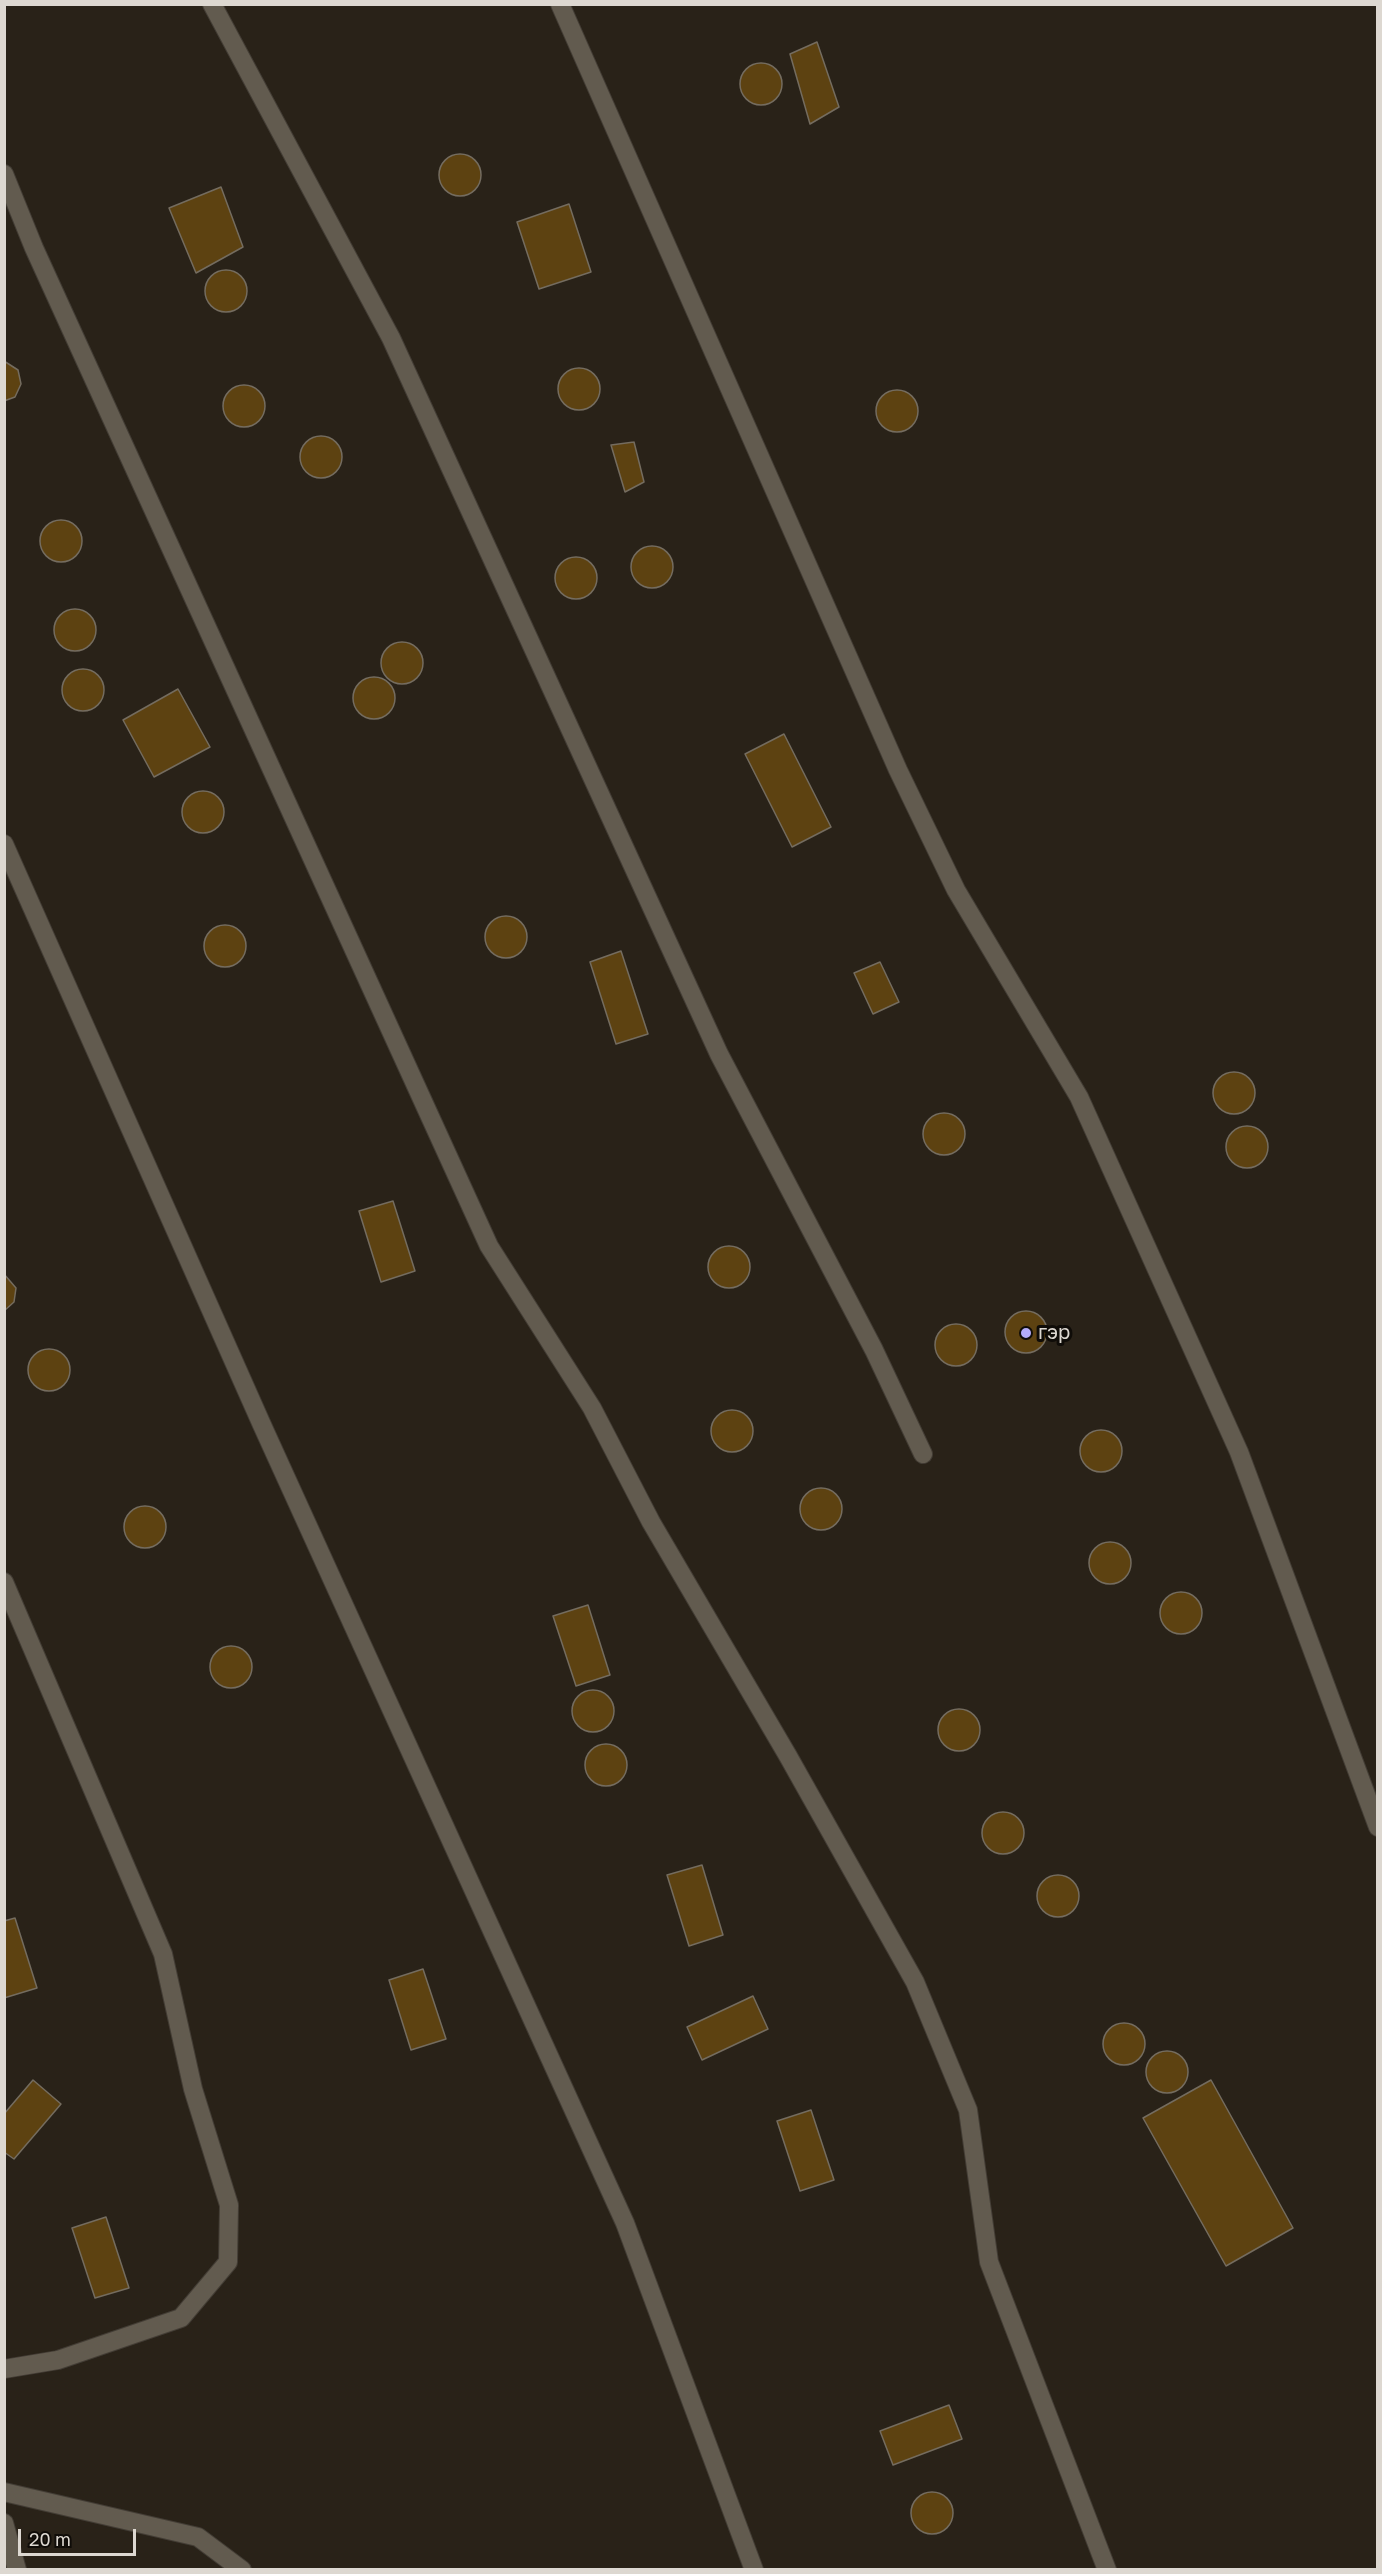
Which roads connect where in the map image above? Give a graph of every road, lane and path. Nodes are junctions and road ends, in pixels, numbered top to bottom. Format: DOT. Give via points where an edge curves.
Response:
graph roads {
  1 [pos="212,4"];
  2 [pos="560,4"];
  3 [pos="4,174"];
  4 [pos="4,844"];
  5 [pos="922,1454"];
  6 [pos="4,1582"];
  7 [pos="1377,1827"];
  8 [pos="4,2369"];
  9 [pos="4,2492"];
  10 [pos="4,2523"];
  11 [pos="16,2570"];
  12 [pos="242,2570"];
  13 [pos="754,2570"];
  14 [pos="1107,2570"];
  1 -- 5 [label="street" via="391,338 719,1054 874,1350"];
  2 -- 7 [label="street" via="898,770 956,890 1079,1097 1234,1441"];
  3 -- 14 [label="street" via="34,248 489,1246 592,1408 651,1522 915,1982 968,2110 989,2262"];
  4 -- 13 [label="street" via="262,1425 625,2223"];
  6 -- 8 [label="street" via="163,1954 193,2089 229,2205 228,2262 181,2318 58,2360"];
  9 -- 12 [label="street" via="198,2537"];
  10 -- 11 [label="street"];
}
